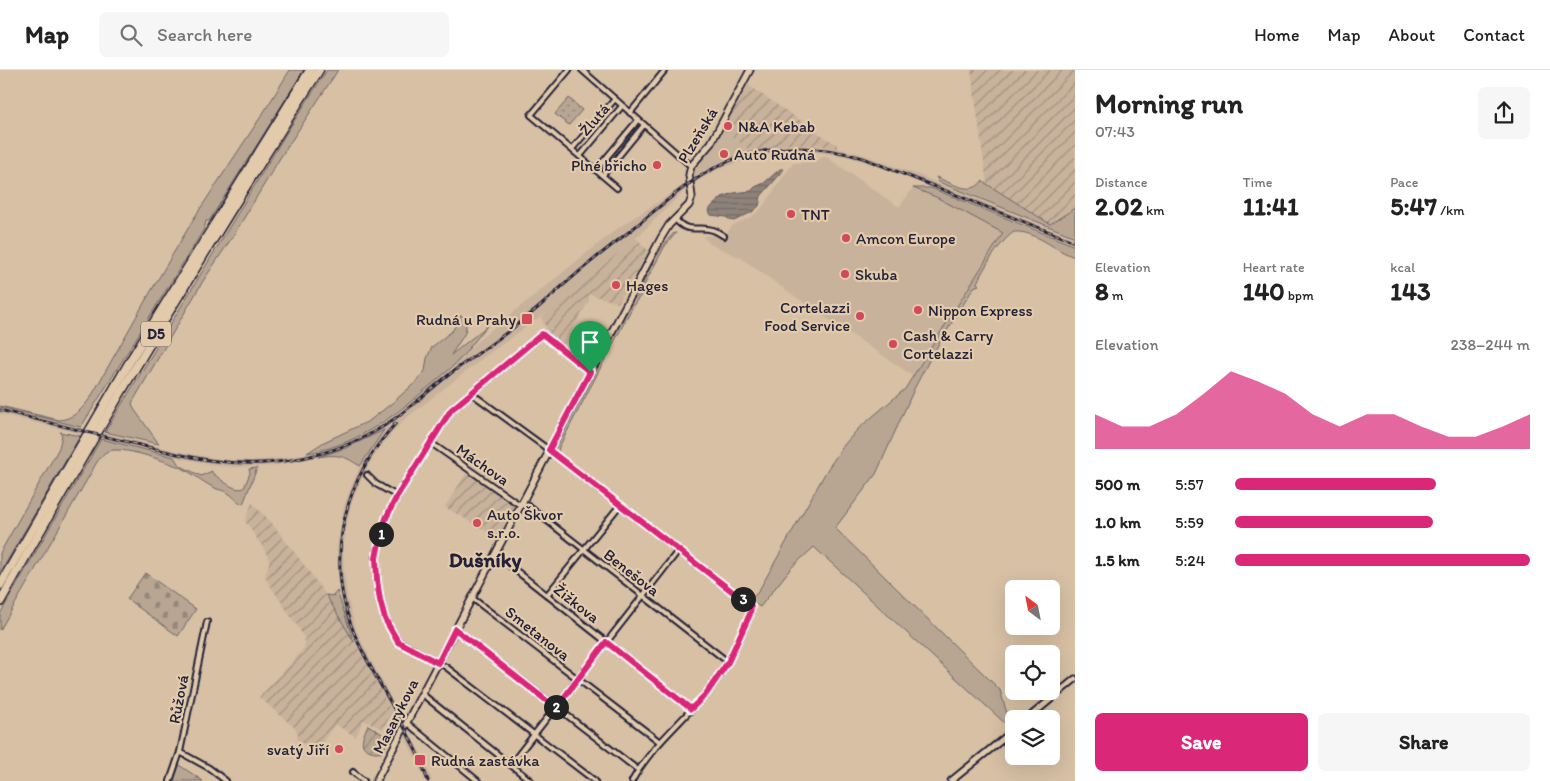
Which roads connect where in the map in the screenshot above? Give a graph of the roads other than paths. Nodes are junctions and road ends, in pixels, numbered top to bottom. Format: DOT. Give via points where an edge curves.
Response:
graph roads {
  1 [pos="310,70"];
  2 [pos="319,70"];
  3 [pos="569,70"];
  4 [pos="582,70"];
  5 [pos="665,70"];
  6 [pos="750,70"];
  7 [pos="615,99"];
  8 [pos="622,106"];
  9 [pos="630,113"];
  10 [pos="638,120"];
  11 [pos="644,125"];
  12 [pos="572,149"];
  13 [pos="580,156"];
  14 [pos="691,166"];
  15 [pos="596,170"];
  16 [pos="602,175"];
  17 [pos="617,188"];
  18 [pos="675,219"];
  19 [pos="724,236"];
  20 [pos="661,238"];
  21 [pos="590,372"];
  22 [pos="471,393"];
  23 [pos="431,443"];
  24 [pos="549,450"];
  25 [pos="367,475"];
  26 [pos="397,496"];
  27 [pos="521,504"];
  28 [pos="620,506"];
  29 [pos="583,550"];
  30 [pos="678,550"];
  31 [pos="494,554"];
  32 [pos="0,585"];
  33 [pos="547,595"];
  34 [pos="643,596"];
  35 [pos="472,598"];
  36 [pos="0,602"];
  37 [pos="206,622"];
  38 [pos="455,629"];
  39 [pos="606,642"];
  40 [pos="728,662"];
  41 [pos="438,663"];
  42 [pos="577,679"];
  43 [pos="1075,679"];
  44 [pos="422,694"];
  45 [pos="556,708"];
  46 [pos="691,709"];
  47 [pos="1038,710"];
  48 [pos="407,723"];
  49 [pos="534,735"];
  50 [pos="1005,737"];
  51 [pos="660,742"];
  52 [pos="180,752"];
  53 [pos="511,764"];
  54 [pos="638,770"];
  55 [pos="353,772"];
  56 [pos="170,781"];
  57 [pos="226,781"];
  58 [pos="364,781"];
  59 [pos="376,781"];
  60 [pos="478,781"];
  61 [pos="532,781"];
  62 [pos="595,781"];
  63 [pos="632,781"];
  64 [pos="951,781"];
  1 -- 32 [label="highway, D5" via="133,356"];
  2 -- 36 [label="highway, D5" via="185,286"];
  3 -- 12 [label="street" via="532,115"];
  4 -- 7 [label="street"];
  5 -- 9 [label="street"];
  6 -- 14 [label="main road, Plzeňská" via="711,143"];
  7 -- 8 [label="street"];
  7 -- 12 [label="street"];
  8 -- 9 [label="street"];
  8 -- 13 [label="street, Žlutá"];
  9 -- 10 [label="street"];
  10 -- 11 [label="street"];
  10 -- 15 [label="street, Žlutá"];
  11 -- 14 [label="street"];
  11 -- 16 [label="street"];
  12 -- 13 [label="street"];
  13 -- 15 [label="street, Žlutá"];
  14 -- 18 [label="main road, Plzeňská" via="692,197 689,205"];
  15 -- 16 [label="street, Žlutá"];
  16 -- 17 [label="street, Žlutá"];
  18 -- 19 [label="street" via="685,228 712,230"];
  18 -- 20 [label="main road, Plzeňská"];
  20 -- 21 [label="main road, Masarykova"];
  21 -- 22 [label="street" via="542,334"];
  21 -- 24 [label="main road, Masarykova"];
  22 -- 23 [label="street" via="451,410"];
  22 -- 24 [label="street"];
  23 -- 26 [label="street"];
  23 -- 27 [label="street, Máchova"];
  24 -- 27 [label="main road, Masarykova"];
  24 -- 28 [label="street"];
  25 -- 26 [label="street"];
  26 -- 41 [label="street" via="386,518 376,558 380,600 385,619 398,642"];
  27 -- 29 [label="street, Benešova" via="527,505"];
  27 -- 31 [label="main road, Masarykova"];
  28 -- 29 [label="street"];
  28 -- 30 [label="street"];
  29 -- 33 [label="street"];
  29 -- 34 [label="street, Benešova"];
  30 -- 34 [label="street"];
  30 -- 40 [label="street" via="751,606"];
  31 -- 33 [label="street, Žižkova"];
  31 -- 35 [label="main road, Masarykova"];
  33 -- 39 [label="street, Žižkova"];
  34 -- 39 [label="street"];
  34 -- 40 [label="street, Benešova"];
  35 -- 38 [label="main road, Masarykova"];
  35 -- 42 [label="street, Smetanova"];
  37 -- 52 [label="street, Růžová"];
  38 -- 41 [label="main road, Masarykova"];
  38 -- 45 [label="street"];
  39 -- 42 [label="street"];
  39 -- 46 [label="street, Žižkova"];
  40 -- 46 [label="street" via="706,694"];
  41 -- 44 [label="main road, Masarykova"];
  41 -- 49 [label="street"];
  42 -- 45 [label="street"];
  42 -- 51 [label="street, Smetanova"];
  43 -- 47 [label="street"];
  44 -- 48 [label="main road, Masarykova"];
  44 -- 53 [label="street"];
  45 -- 49 [label="street"];
  45 -- 54 [label="street"];
  46 -- 51 [label="street"];
  48 -- 59 [label="main road, Masarykova"];
  48 -- 60 [label="street"];
  49 -- 53 [label="street"];
  49 -- 62 [label="street"];
  50 -- 64 [label="street"];
  51 -- 54 [label="street"];
  52 -- 56 [label="street, Růžová"];
  52 -- 57 [label="street"];
  53 -- 61 [label="street"];
  54 -- 63 [label="street"];
  55 -- 58 [label="street"];
}
